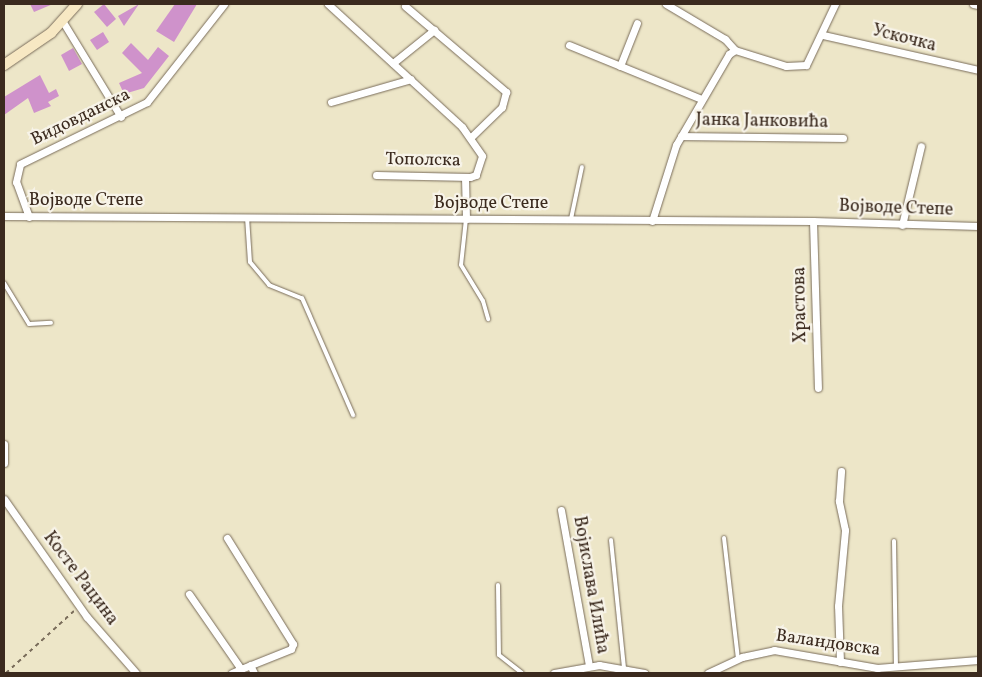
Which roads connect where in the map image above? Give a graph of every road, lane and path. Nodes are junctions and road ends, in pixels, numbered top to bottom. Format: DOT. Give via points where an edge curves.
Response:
graph roads {
  1 [pos="77,4"];
  2 [pos="224,4"];
  3 [pos="328,4"];
  4 [pos="666,4"];
  5 [pos="835,4"];
  6 [pos="973,4"];
  7 [pos="978,5"];
  8 [pos="405,6"];
  9 [pos="63,22"];
  10 [pos="637,23"];
  11 [pos="434,30"];
  12 [pos="823,35"];
  13 [pos="569,45"];
  14 [pos="735,50"];
  15 [pos="393,63"];
  16 [pos="4,65"];
  17 [pos="620,66"];
  18 [pos="978,70"];
  19 [pos="412,79"];
  20 [pos="701,99"];
  21 [pos="331,102"];
  22 [pos="121,117"];
  23 [pos="471,136"];
  24 [pos="681,136"];
  25 [pos="843,138"];
  26 [pos="921,146"];
  27 [pos="582,167"];
  28 [pos="376,175"];
  29 [pos="468,177"];
  30 [pos="4,216"];
  31 [pos="28,217"];
  32 [pos="247,217"];
  33 [pos="571,218"];
  34 [pos="466,219"];
  35 [pos="652,220"];
  36 [pos="814,221"];
  37 [pos="902,225"];
  38 [pos="978,226"];
  39 [pos="4,283"];
  40 [pos="488,319"];
  41 [pos="51,323"];
  42 [pos="818,388"];
  43 [pos="353,415"];
  44 [pos="4,444"];
  45 [pos="4,463"];
  46 [pos="841,471"];
  47 [pos="4,499"];
  48 [pos="561,510"];
  49 [pos="227,538"];
  50 [pos="724,538"];
  51 [pos="611,540"];
  52 [pos="894,541"];
  53 [pos="498,586"];
  54 [pos="189,594"];
  55 [pos="79,606"];
  56 [pos="738,659"];
  57 [pos="978,660"];
  58 [pos="840,662"];
  59 [pos="250,665"];
  60 [pos="589,665"];
  61 [pos="606,665"];
  62 [pos="896,668"];
  63 [pos="241,669"];
  64 [pos="624,669"];
  65 [pos="727,670"];
  66 [pos="6,673"];
  67 [pos="136,673"];
  68 [pos="232,673"];
  69 [pos="254,673"];
  70 [pos="522,673"];
  71 [pos="554,673"];
  72 [pos="605,673"];
  73 [pos="644,673"];
  74 [pos="708,673"];
  1 -- 9 [label="street"];
  2 -- 22 [label="street, Видовданска" via="157,94"];
  3 -- 15 [label="street"];
  4 -- 14 [label="street" via="725,39"];
  5 -- 12 [label="street"];
  6 -- 7 [label="street"];
  8 -- 11 [label="street"];
  9 -- 16 [label="street"];
  9 -- 22 [label="street"];
  10 -- 17 [label="street"];
  11 -- 15 [label="street"];
  11 -- 23 [label="street" via="506,92 493,119"];
  12 -- 14 [label="street" via="806,65 786,66"];
  12 -- 18 [label="street, Ускочка"];
  13 -- 17 [label="street"];
  14 -- 20 [label="street"];
  15 -- 19 [label="street"];
  17 -- 20 [label="street"];
  19 -- 21 [label="street"];
  19 -- 23 [label="street"];
  20 -- 24 [label="street"];
  22 -- 31 [label="street, Видовданска" via="20,164 16,182"];
  23 -- 29 [label="street" via="482,156 476,175"];
  24 -- 25 [label="street, Јанка Јанковића"];
  24 -- 35 [label="street"];
  26 -- 37 [label="street"];
  27 -- 33 [label="lane"];
  28 -- 29 [label="street, Тополска"];
  29 -- 34 [label="street"];
  30 -- 31 [label="street, Војводе Степе"];
  31 -- 32 [label="street, Војводе Степе"];
  32 -- 34 [label="street, Војводе Степе"];
  32 -- 43 [label="lane" via="250,262 269,284 302,298"];
  33 -- 34 [label="street, Војводе Степе"];
  33 -- 35 [label="street, Војводе Степе"];
  34 -- 40 [label="lane" via="461,265 483,301"];
  35 -- 36 [label="street, Војводе Степе"];
  36 -- 37 [label="street, Војводе Степе"];
  36 -- 42 [label="street, Храстова"];
  37 -- 38 [label="street, Војводе Степе"];
  39 -- 41 [label="lane" via="29,324"];
  44 -- 45 [label="street"];
  46 -- 58 [label="street" via="839,501 845,530 838,606"];
  47 -- 55 [label="street, Косте Рацина"];
  48 -- 60 [label="street, Војислава Илића"];
  49 -- 59 [label="street" via="293,644 291,649"];
  50 -- 56 [label="lane"];
  51 -- 64 [label="lane"];
  52 -- 62 [label="lane"];
  53 -- 70 [label="lane" via="499,656"];
  54 -- 63 [label="street"];
  55 -- 66 [label="path"];
  55 -- 67 [label="street, Косте Рацина"];
  56 -- 58 [label="street, Валандовска" via="774,650"];
  56 -- 65 [label="street, Валандовска"];
  57 -- 62 [label="street, Валандовска"];
  58 -- 62 [label="street, Валандовска"];
  59 -- 63 [label="street"];
  59 -- 69 [label="street"];
  60 -- 61 [label="street"];
  60 -- 71 [label="street"];
  61 -- 64 [label="street"];
  61 -- 72 [label="street, Војислава Илића"];
  63 -- 68 [label="street"];
  64 -- 73 [label="street"];
  65 -- 74 [label="street, Валандовска"];
}
